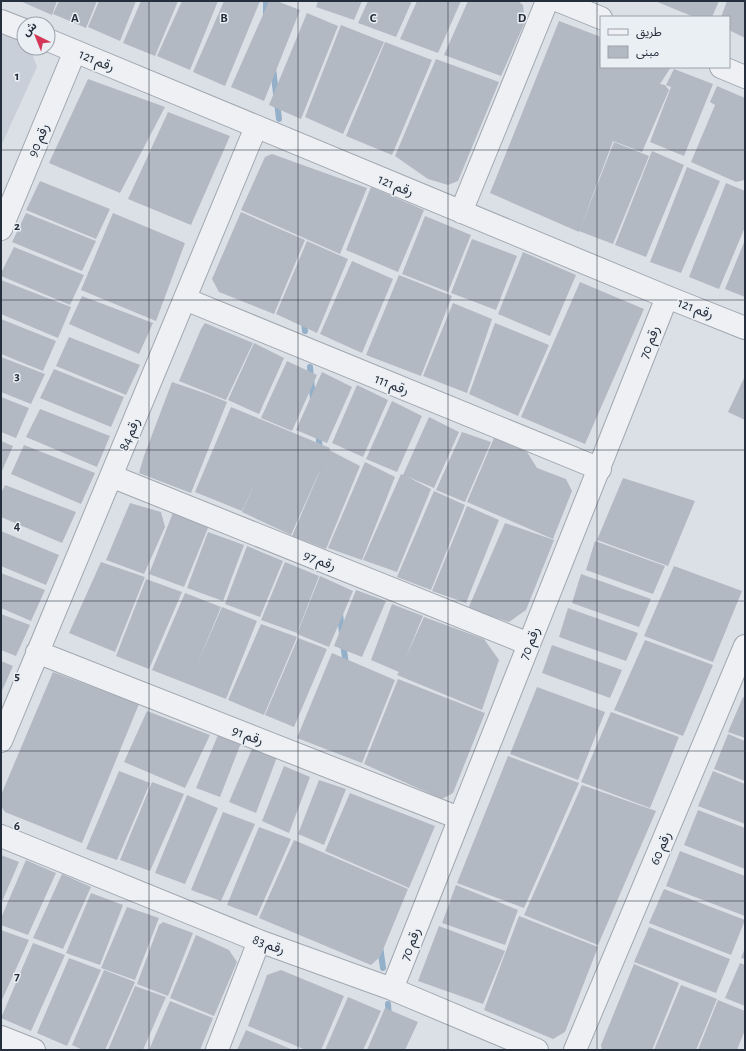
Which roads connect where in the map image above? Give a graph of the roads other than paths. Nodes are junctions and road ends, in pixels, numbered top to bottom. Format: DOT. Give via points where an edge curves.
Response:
graph roads {
  1 [pos="547,1"];
  2 [pos="559,1"];
  3 [pos="600,18"];
  4 [pos="1,21"];
  5 [pos="16,27"];
  6 [pos="56,43"];
  7 [pos="75,51"];
  8 [pos="723,68"];
  9 [pos="745,77"];
  10 [pos="256,127"];
  11 [pos="461,212"];
  12 [pos="1,229"];
  13 [pos="667,297"];
  14 [pos="185,299"];
  15 [pos="745,328"];
  16 [pos="600,469"];
  17 [pos="111,476"];
  18 [pos="529,644"];
  19 [pos="745,646"];
  20 [pos="37,652"];
  21 [pos="1,740"];
  22 [pos="459,818"];
  23 [pos="1,836"];
  24 [pos="259,941"];
  25 [pos="392,989"];
  26 [pos="1,1037"];
  27 [pos="34,1050"];
  28 [pos="217,1050"];
  29 [pos="537,1050"];
  30 [pos="575,1050"];
  1 -- 11 [label="street"];
  2 -- 3 [label="street"];
  4 -- 5 [label="street"];
  6 -- 7 [label="street, رقم 121"];
  7 -- 10 [label="street, رقم 121"];
  7 -- 12 [label="street, رقم 90"];
  8 -- 9 [label="street"];
  10 -- 11 [label="street, رقم 121"];
  10 -- 14 [label="street, رقم 84"];
  11 -- 13 [label="street, رقم 121"];
  13 -- 15 [label="street, رقم 121"];
  13 -- 16 [label="street, رقم 70"];
  14 -- 16 [label="street, رقم 111"];
  14 -- 17 [label="street, رقم 84"];
  16 -- 18 [label="street, رقم 70"];
  17 -- 18 [label="street, رقم 97"];
  17 -- 20 [label="street, رقم 84"];
  18 -- 22 [label="street, رقم 70"];
  19 -- 30 [label="street, رقم 60"];
  20 -- 21 [label="street, رقم 84"];
  20 -- 22 [label="street, رقم 91"];
  22 -- 25 [label="street, رقم 70"];
  23 -- 24 [label="street, رقم 83"];
  24 -- 25 [label="street, رقم 83"];
  24 -- 28 [label="street"];
  25 -- 29 [label="street, رقم 83"];
  26 -- 27 [label="street"];
}
